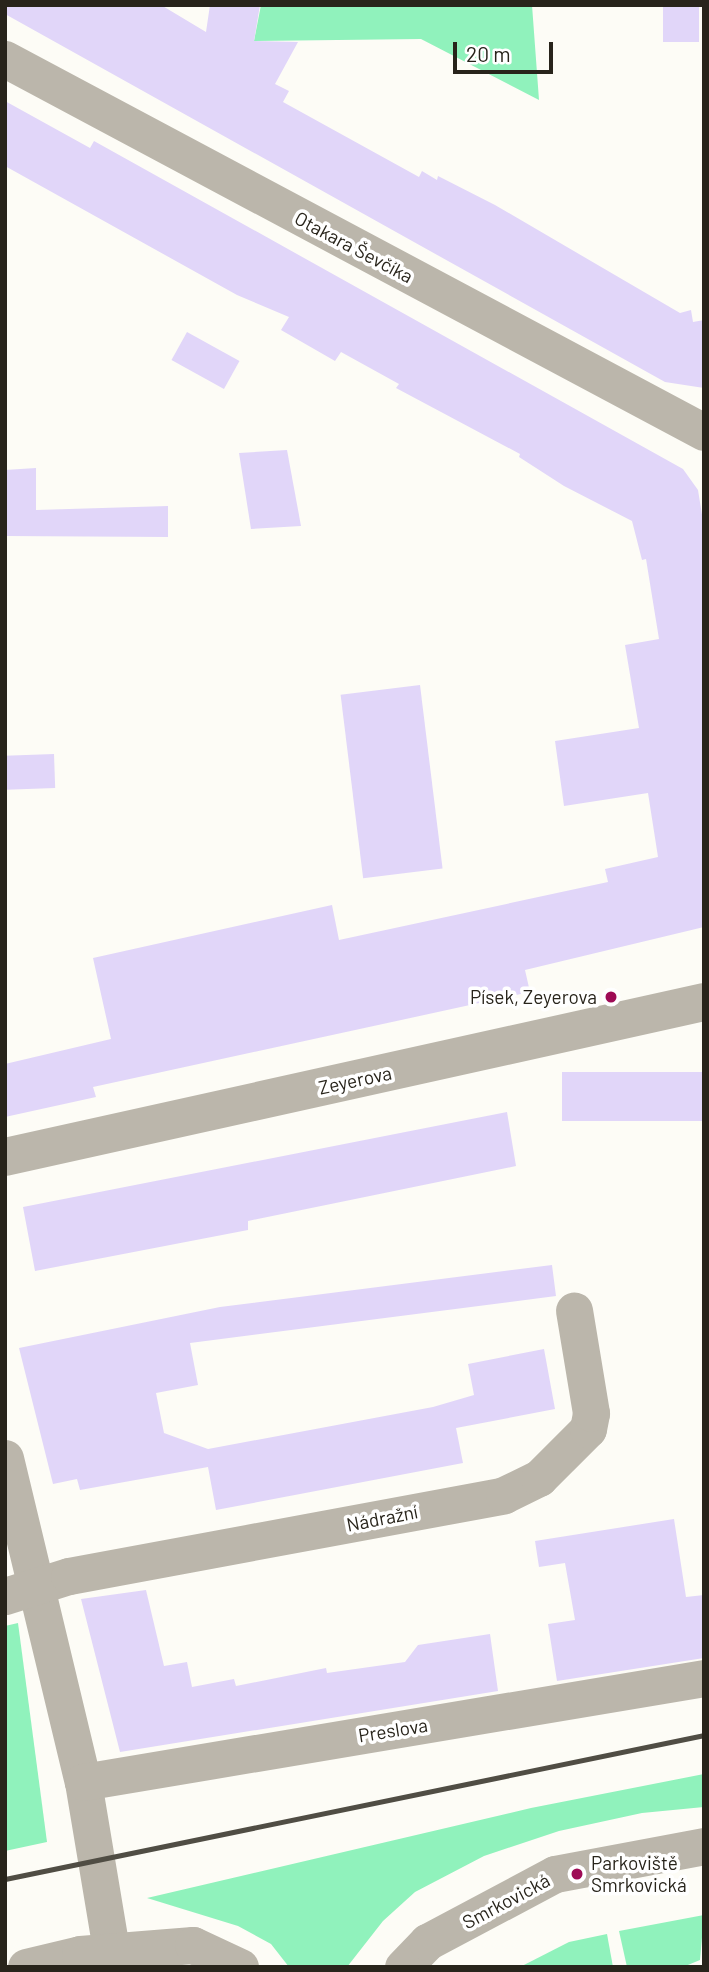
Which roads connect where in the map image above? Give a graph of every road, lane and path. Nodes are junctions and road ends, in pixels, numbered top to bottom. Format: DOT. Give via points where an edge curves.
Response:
graph roads {
  1 [pos="5,59"];
  2 [pos="704,432"];
  3 [pos="704,1002"];
  4 [pos="5,1157"];
  5 [pos="574,1310"];
  6 [pos="5,1458"];
  7 [pos="21,1591"];
  8 [pos="704,1678"];
  9 [pos="83,1782"];
  10 [pos="704,1846"];
  11 [pos="113,1958"];
  12 [pos="26,1967"];
  13 [pos="240,1967"];
  14 [pos="403,1967"];
  1 -- 2 [label="street, Otakara Ševčíka"];
  3 -- 4 [label="street, Zeyerova"];
  5 -- 7 [label="street, Nádražní" via="591,1413 588,1429 539,1478 504,1495"];
  6 -- 7 [label="street"];
  7 -- 9 [label="street"];
  8 -- 9 [label="street, Preslova"];
  9 -- 11 [label="street"];
  10 -- 14 [label="street, Smrkovická" via="555,1874 427,1942"];
  11 -- 12 [label="street"];
  11 -- 13 [label="street" via="193,1945"];
}
